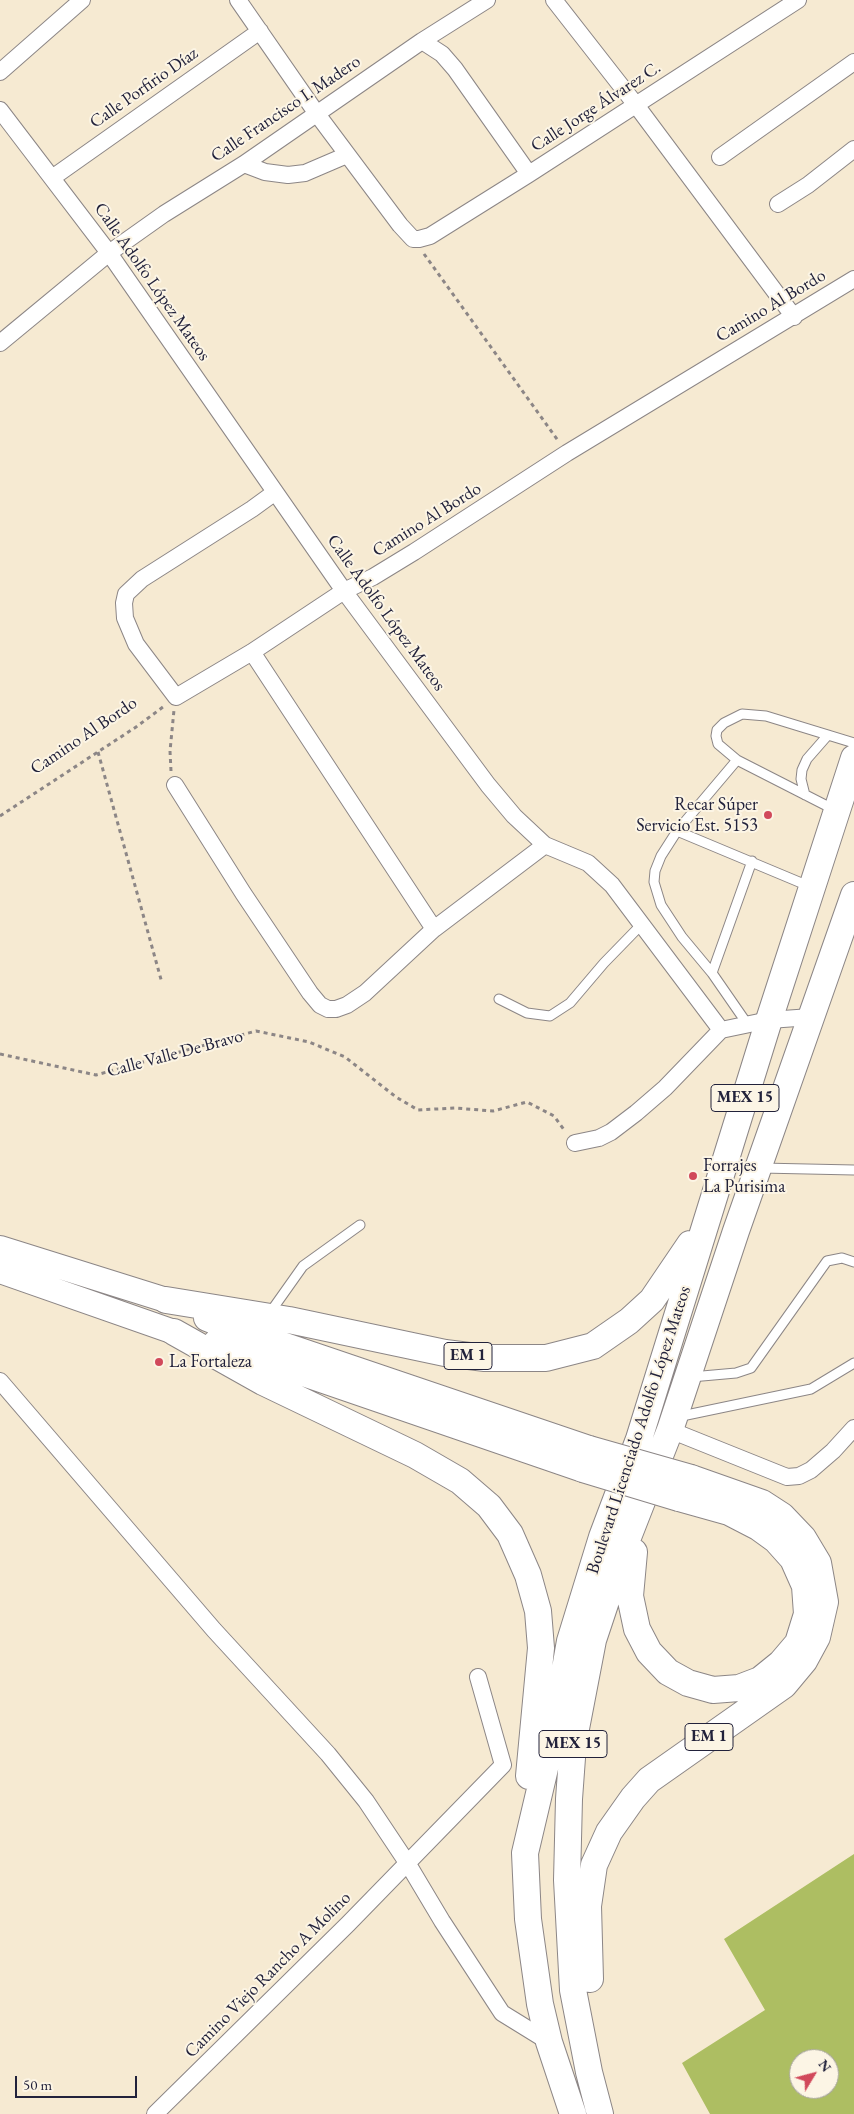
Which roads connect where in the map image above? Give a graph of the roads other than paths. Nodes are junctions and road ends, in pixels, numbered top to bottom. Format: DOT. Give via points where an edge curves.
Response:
graph roads {
  1 [pos="82,0"];
  2 [pos="238,0"];
  3 [pos="487,0"];
  4 [pos="554,0"];
  5 [pos="798,0"];
  6 [pos="260,31"];
  7 [pos="422,41"];
  8 [pos="854,62"];
  9 [pos="0,72"];
  10 [pos="636,105"];
  11 [pos="0,110"];
  12 [pos="317,114"];
  13 [pos="854,149"];
  14 [pos="347,154"];
  15 [pos="720,157"];
  16 [pos="244,164"];
  17 [pos="529,174"];
  18 [pos="52,178"];
  19 [pos="778,204"];
  20 [pos="109,253"];
  21 [pos="854,279"];
  22 [pos="794,317"];
  23 [pos="2,342"];
  24 [pos="274,493"];
  25 [pos="344,591"];
  26 [pos="252,652"];
  27 [pos="828,735"];
  28 [pos="854,743"];
  29 [pos="854,758"];
  30 [pos="737,760"];
  31 [pos="175,785"];
  32 [pos="805,795"];
  33 [pos="836,811"];
  34 [pos="677,831"];
  35 [pos="545,845"];
  36 [pos="752,861"];
  37 [pos="811,887"];
  38 [pos="854,895"];
  39 [pos="641,924"];
  40 [pos="434,929"];
  41 [pos="712,973"];
  42 [pos="499,999"];
  43 [pos="811,1017"];
  44 [pos="758,1022"];
  45 [pos="721,1030"];
  46 [pos="574,1143"];
  47 [pos="758,1168"];
  48 [pos="854,1170"];
  49 [pos="710,1211"];
  50 [pos="360,1225"];
  51 [pos="0,1248"];
  52 [pos="854,1262"];
  53 [pos="0,1270"];
  54 [pos="166,1300"];
  55 [pos="267,1316"];
  56 [pos="174,1332"];
  57 [pos="854,1363"];
  58 [pos="688,1377"];
  59 [pos="0,1381"];
  60 [pos="672,1424"];
  61 [pos="854,1428"];
  62 [pos="586,1459"];
  63 [pos="685,1488"];
  64 [pos="638,1510"];
  65 [pos="478,1677"];
  66 [pos="525,1852"];
  67 [pos="408,1864"];
  68 [pos="549,2042"];
  69 [pos="589,2072"];
  70 [pos="155,2114"];
  71 [pos="573,2114"];
  72 [pos="600,2114"];
  1 -- 9 [label="street"];
  2 -- 6 [label="street"];
  3 -- 7 [label="street, Calle Francisco I. Madero"];
  4 -- 10 [label="street"];
  5 -- 10 [label="street, Calle Jorge Álvarez C."];
  6 -- 12 [label="street"];
  6 -- 18 [label="street, Calle Porfirio Díaz"];
  7 -- 12 [label="street, Calle Francisco I. Madero"];
  7 -- 17 [label="street" via="442,54 455,69"];
  8 -- 15 [label="street"];
  10 -- 17 [label="street, Calle Jorge Álvarez C."];
  10 -- 22 [label="street"];
  11 -- 18 [label="street, Calle Adolfo López Mateos"];
  12 -- 14 [label="street"];
  12 -- 16 [label="street, Calle Francisco I. Madero"];
  13 -- 19 [label="street"];
  14 -- 16 [label="street" via="305,172 288,175 265,172"];
  14 -- 17 [label="street, Calle Jorge Álvarez C." via="414,239 430,236"];
  16 -- 20 [label="street, Calle Francisco I. Madero"];
  18 -- 20 [label="street, Calle Adolfo López Mateos"];
  20 -- 23 [label="street"];
  20 -- 24 [label="street, Calle Adolfo López Mateos"];
  21 -- 22 [label="street, Camino Al Bordo"];
  22 -- 25 [label="street, Camino Al Bordo" via="567,453 398,562"];
  24 -- 25 [label="street, Calle Adolfo López Mateos"];
  24 -- 26 [label="street, Camino Al Bordo" via="142,579 126,594 124,603 125,618 136,644 176,697"];
  25 -- 26 [label="street, Camino Al Bordo"];
  25 -- 35 [label="street, Calle Adolfo López Mateos" via="488,785 514,816"];
  26 -- 40 [label="street"];
  27 -- 28 [label="lane"];
  27 -- 30 [label="lane" via="766,716 742,714 724,723 716,736 718,744"];
  27 -- 32 [label="lane" via="802,770"];
  29 -- 33 [label="main road, Boulevard Licenciado Adolfo López Mateos / MEX 15"];
  30 -- 32 [label="lane"];
  30 -- 34 [label="lane"];
  31 -- 40 [label="street" via="243,893 320,1005 336,1009 347,1005 365,993"];
  32 -- 33 [label="lane"];
  33 -- 37 [label="main road, Boulevard Licenciado Adolfo López Mateos / MEX 15"];
  34 -- 36 [label="lane"];
  34 -- 41 [label="lane" via="661,856 654,882 661,905"];
  35 -- 39 [label="street, Calle Adolfo López Mateos" via="588,863 612,885"];
  35 -- 40 [label="street"];
  36 -- 37 [label="lane"];
  36 -- 41 [label="lane"];
  37 -- 44 [label="main road, Boulevard Licenciado Adolfo López Mateos / MEX 15"];
  38 -- 43 [label="main road, Boulevard Licenciado Adolfo López Mateos / MEX 15"];
  39 -- 42 [label="lane" via="570,1003 550,1016 527,1013"];
  39 -- 45 [label="street, Calle Adolfo López Mateos"];
  41 -- 44 [label="lane"];
  43 -- 44 [label="street"];
  43 -- 47 [label="main road, Boulevard Licenciado Adolfo López Mateos / MEX 15"];
  44 -- 45 [label="street"];
  44 -- 49 [label="main road, Boulevard Licenciado Adolfo López Mateos / MEX 15"];
  45 -- 46 [label="street" via="636,1113 599,1138"];
  47 -- 48 [label="lane"];
  47 -- 58 [label="main road, Boulevard Licenciado Adolfo López Mateos / MEX 15"];
  49 -- 55 [label="main road, EM 1" via="652,1300 629,1321 592,1346 546,1358 485,1358 445,1353"];
  49 -- 66 [label="main road, Boulevard Licenciado Adolfo López Mateos / MEX 15" via="639,1439 602,1537 570,1641 554,1730"];
  50 -- 55 [label="lane" via="303,1266"];
  51 -- 54 [label="main road, EM 1"];
  52 -- 58 [label="lane" via="842,1258 827,1261 750,1368 736,1373"];
  53 -- 56 [label="main road, EM 1"];
  54 -- 55 [label="main road, EM 1"];
  54 -- 62 [label="main road, EM 1" via="232,1328"];
  56 -- 62 [label="main road, EM 1"];
  56 -- 66 [label="main road, EM 1" via="263,1382 460,1481 489,1506 510,1534 528,1575 538,1611 541,1648 527,1789"];
  57 -- 60 [label="lane" via="812,1389"];
  58 -- 60 [label="main road, Boulevard Licenciado Adolfo López Mateos / MEX 15"];
  59 -- 67 [label="street" via="214,1630 328,1754 366,1801"];
  60 -- 61 [label="street" via="787,1477 811,1470"];
  60 -- 64 [label="main road, Boulevard Licenciado Adolfo López Mateos / MEX 15"];
  62 -- 63 [label="main road, EM 1, bridge"];
  63 -- 64 [label="main road, EM 1" via="776,1540 793,1559 805,1586 807,1614 798,1643 760,1680 739,1688 713,1690 688,1683 668,1672 649,1652 637,1629 630,1596"];
  63 -- 69 [label="main road, EM 1" via="762,1503 782,1516 803,1538 818,1564 825,1602 816,1637 804,1661 784,1685 649,1780 609,1832 594,1865 588,1906 592,2046"];
  64 -- 69 [label="main road, Boulevard Licenciado Adolfo López Mateos / MEX 15" via="593,1640 573,1744 567,1880 574,1990"];
  65 -- 67 [label="street, Camino Viejo Rancho A Molino" via="503,1765"];
  66 -- 68 [label="main road, Boulevard Licenciado Adolfo López Mateos / MEX 15" via="528,1919"];
  67 -- 68 [label="street" via="502,2013"];
  67 -- 70 [label="street, Camino Viejo Rancho A Molino"];
  68 -- 71 [label="main road, Boulevard Licenciado Adolfo López Mateos / MEX 15"];
  69 -- 72 [label="main road, Boulevard Licenciado Adolfo López Mateos / MEX 15"];
}
